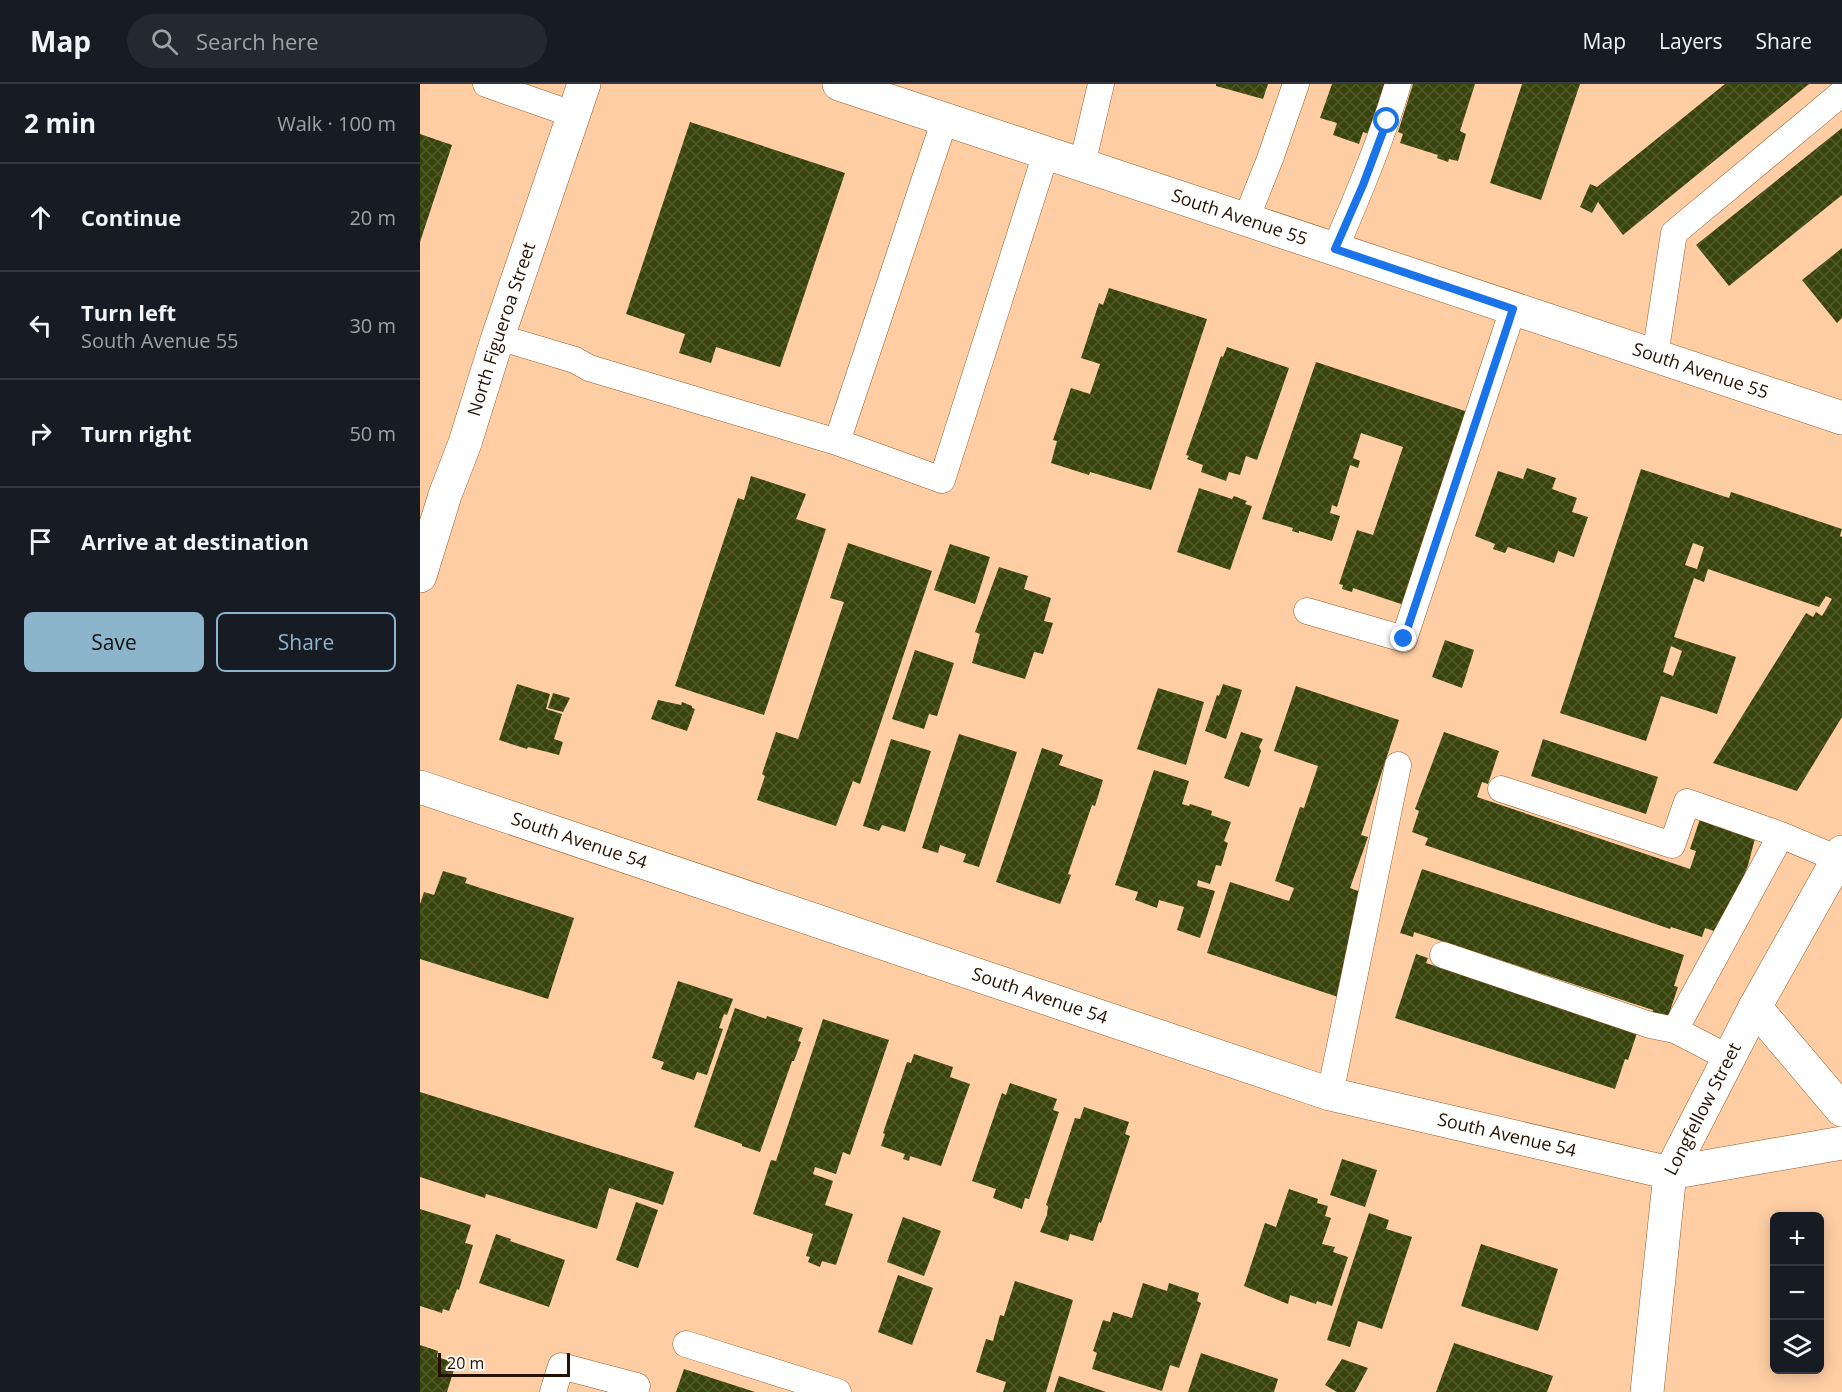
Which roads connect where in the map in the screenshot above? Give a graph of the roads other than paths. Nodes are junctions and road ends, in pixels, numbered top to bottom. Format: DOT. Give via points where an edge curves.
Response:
graph roads {
  1 [pos="486,84"];
  2 [pos="839,84"];
  3 [pos="1101,84"];
  4 [pos="1296,84"];
  5 [pos="1398,84"];
  6 [pos="1842,93"];
  7 [pos="578,99"];
  8 [pos="945,119"];
  9 [pos="1046,153"];
  10 [pos="1082,165"];
  11 [pos="1246,219"];
  12 [pos="1335,249"];
  13 [pos="1513,309"];
  14 [pos="498,337"];
  15 [pos="1655,356"];
  16 [pos="1842,418"];
  17 [pos="837,442"];
  18 [pos="433,490"];
  19 [pos="420,576"];
  20 [pos="1307,610"];
  21 [pos="1398,765"];
  22 [pos="420,787"];
  23 [pos="1501,789"];
  24 [pos="1781,835"];
  25 [pos="1840,855"];
  26 [pos="1443,955"];
  27 [pos="1755,1007"];
  28 [pos="1675,1030"];
  29 [pos="1728,1058"];
  30 [pos="1330,1094"];
  31 [pos="1842,1110"];
  32 [pos="1842,1143"];
  33 [pos="1670,1173"];
  34 [pos="686,1344"];
  35 [pos="637,1386"];
  36 [pos="553,1392"];
  37 [pos="838,1392"];
  38 [pos="1647,1392"];
  1 -- 7 [label="lane"];
  2 -- 8 [label="street, South Avenue 55"];
  3 -- 10 [label="lane"];
  4 -- 11 [label="lane"];
  5 -- 12 [label="lane" via="1363,185"];
  6 -- 15 [label="lane" via="1674,233"];
  7 -- 14 [label="street, North Figueroa Street"];
  8 -- 9 [label="street, South Avenue 55"];
  8 -- 17 [label="lane"];
  9 -- 10 [label="street, South Avenue 55"];
  9 -- 17 [label="lane" via="942,480"];
  10 -- 11 [label="street, South Avenue 55"];
  11 -- 12 [label="street, South Avenue 55"];
  12 -- 13 [label="street, South Avenue 55"];
  13 -- 15 [label="street, South Avenue 55"];
  13 -- 20 [label="lane" via="1404,639"];
  14 -- 17 [label="lane"];
  14 -- 18 [label="street, North Figueroa Street" via="465,442"];
  15 -- 16 [label="street, South Avenue 55"];
  18 -- 19 [label="street, North Figueroa Street"];
  21 -- 30 [label="lane"];
  22 -- 30 [label="street, South Avenue 54"];
  23 -- 24 [label="lane" via="1672,846 1687,802"];
  24 -- 25 [label="lane"];
  24 -- 28 [label="lane"];
  25 -- 27 [label="street, Longfellow Street"];
  26 -- 28 [label="lane"];
  27 -- 29 [label="street, Longfellow Street"];
  27 -- 31 [label="street"];
  28 -- 29 [label="lane"];
  29 -- 33 [label="street, Longfellow Street"];
  30 -- 33 [label="street, South Avenue 54"];
  32 -- 33 [label="street"];
  33 -- 38 [label="street, Longfellow Street"];
  34 -- 37 [label="lane"];
  35 -- 36 [label="lane" via="561,1366"];
}
